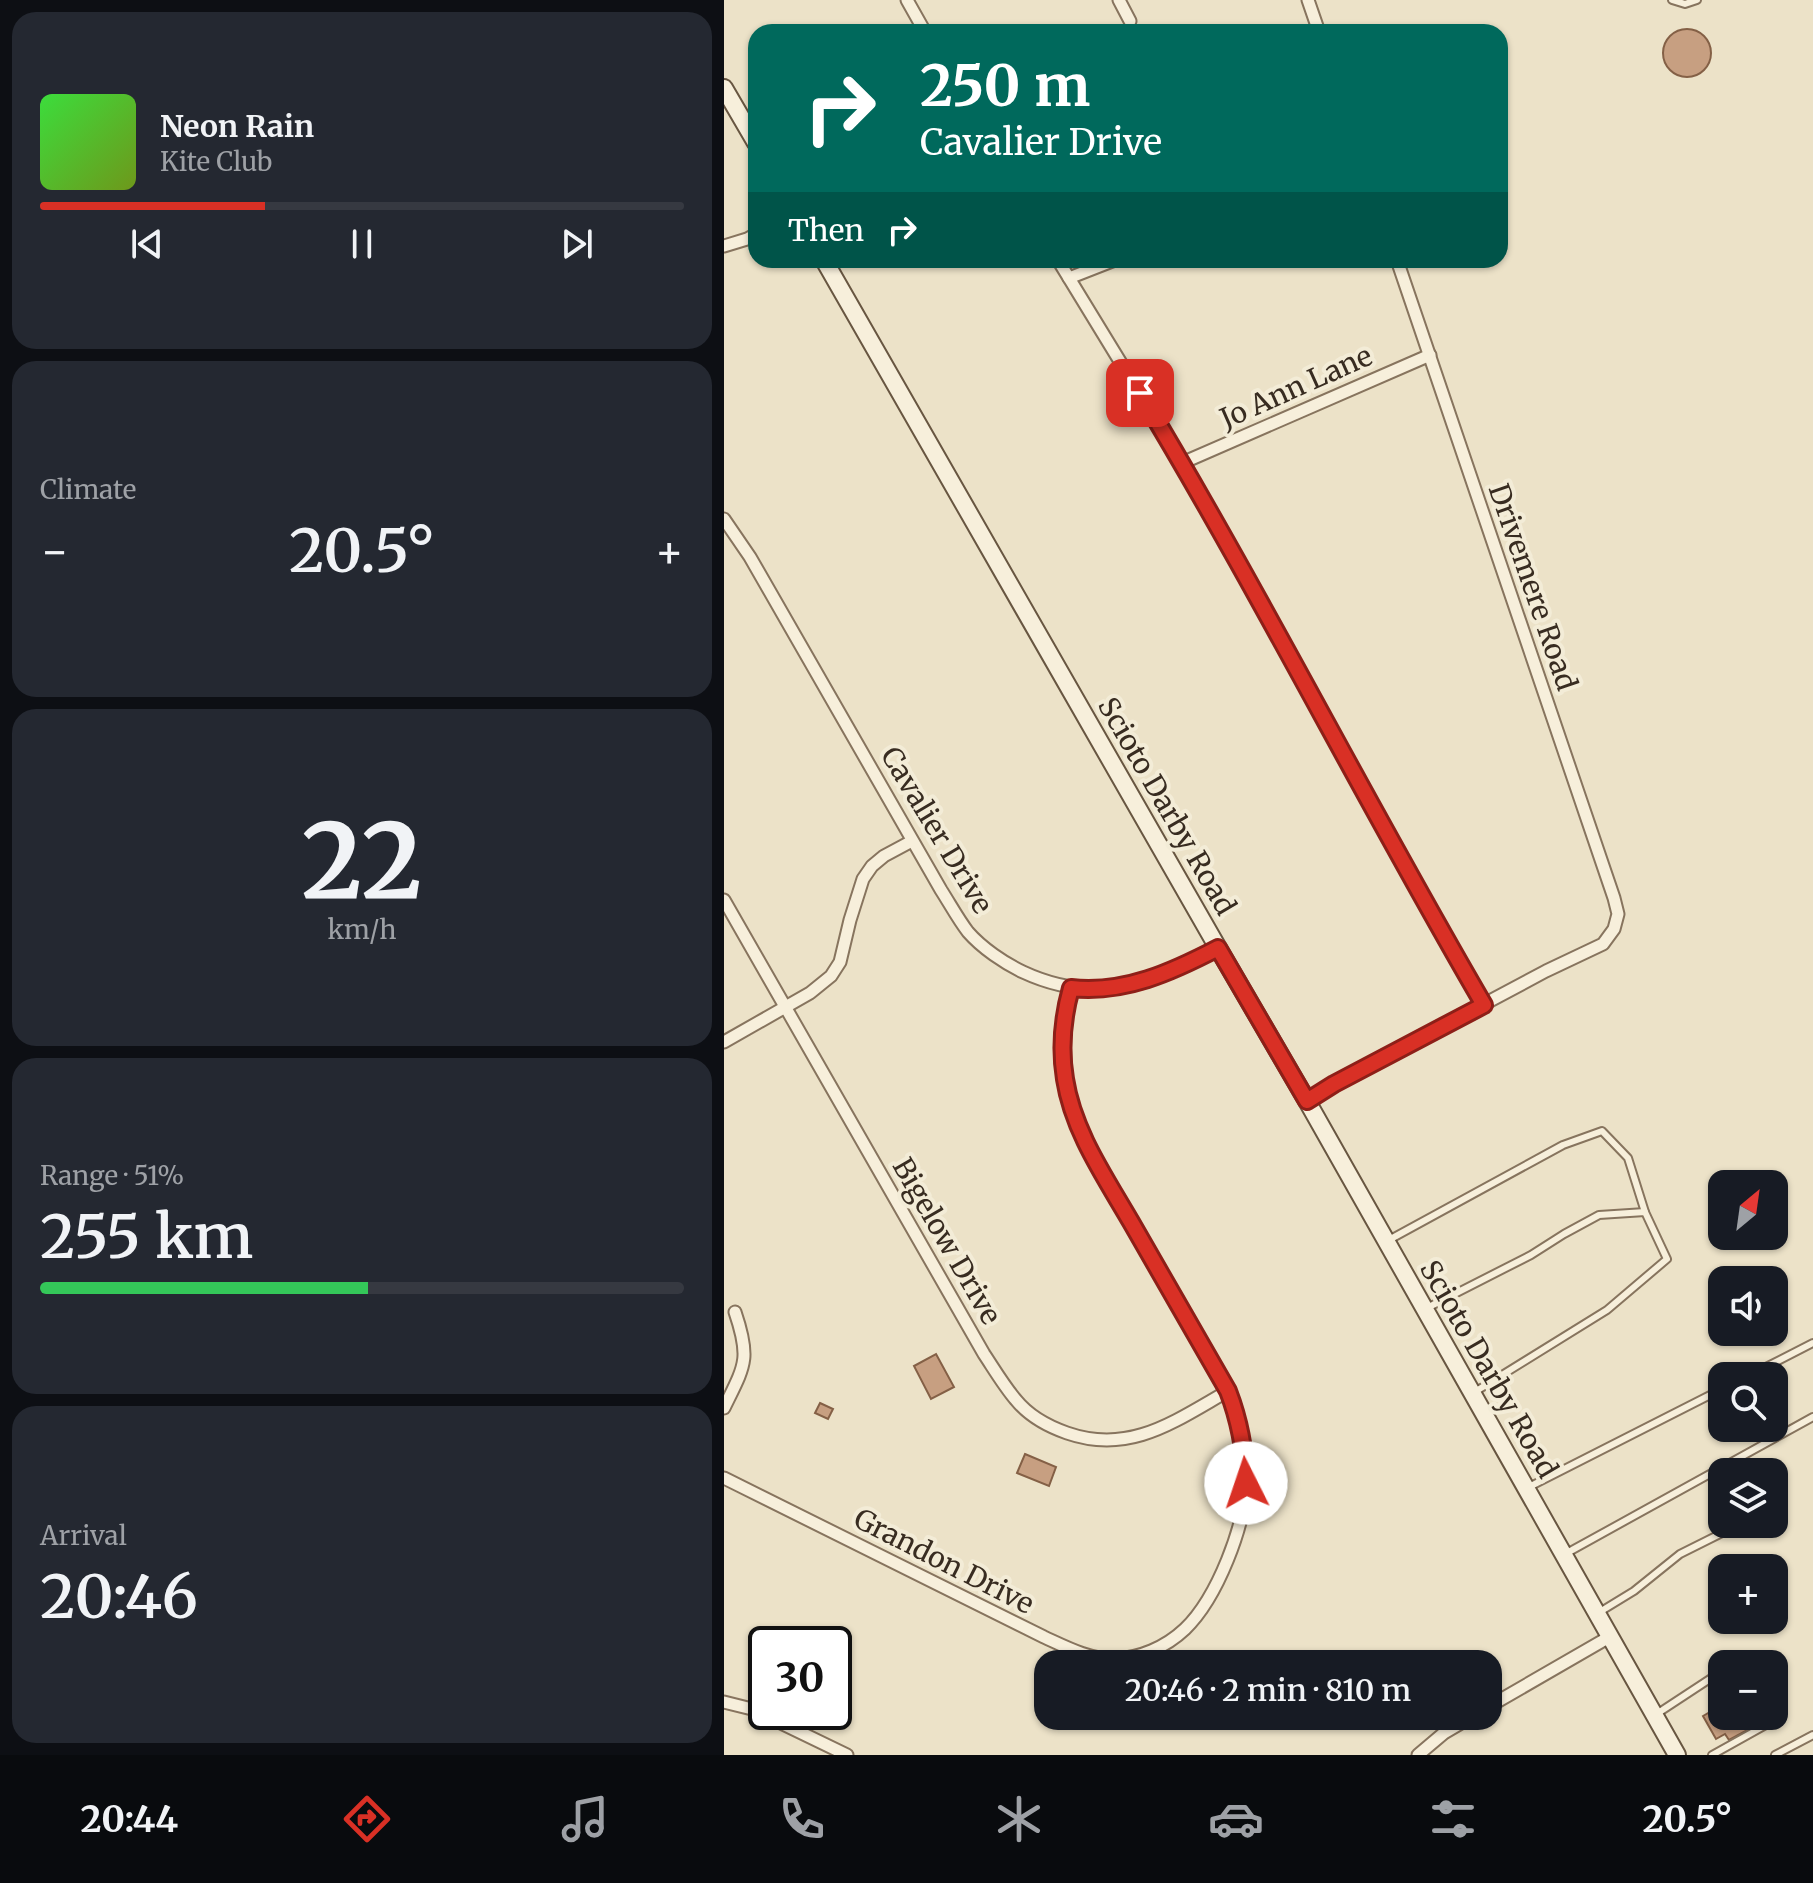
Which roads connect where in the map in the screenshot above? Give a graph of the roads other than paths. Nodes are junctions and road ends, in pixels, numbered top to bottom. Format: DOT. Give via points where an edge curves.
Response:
graph roads {
  1 [pos="907,0"];
  2 [pos="1119,0"];
  3 [pos="1308,0"];
  4 [pos="1672,0"];
  5 [pos="1697,0"];
  6 [pos="1130,21"];
  7 [pos="920,24"];
  8 [pos="1316,24"];
  9 [pos="724,88"];
  10 [pos="748,129"];
  11 [pos="748,238"];
  12 [pos="724,246"];
  13 [pos="829,268"];
  14 [pos="1063,268"];
  15 [pos="1095,268"];
  16 [pos="1400,268"];
  17 [pos="1069,278"];
  18 [pos="1430,355"];
  19 [pos="1182,463"];
  20 [pos="724,519"];
  21 [pos="912,841"];
  22 [pos="724,900"];
  23 [pos="1218,948"];
  24 [pos="1071,988"];
  25 [pos="1484,1005"];
  26 [pos="785,1006"];
  27 [pos="724,1042"];
  28 [pos="1307,1101"];
  29 [pos="1645,1212"];
  30 [pos="1387,1241"];
  31 [pos="1425,1309"];
  32 [pos="735,1312"];
  33 [pos="1813,1343"];
  34 [pos="1776,1362"];
  35 [pos="1228,1391"];
  36 [pos="1473,1393"];
  37 [pos="1708,1396"];
  38 [pos="724,1408"];
  39 [pos="1813,1417"];
  40 [pos="724,1478"];
  41 [pos="1527,1488"];
  42 [pos="1712,1538"];
  43 [pos="1565,1554"];
  44 [pos="1598,1613"];
  45 [pos="1611,1636"];
  46 [pos="1708,1680"];
  47 [pos="1502,1699"];
  48 [pos="724,1702"];
  49 [pos="1655,1715"];
  50 [pos="1449,1730"];
  51 [pos="1757,1730"];
  52 [pos="1813,1735"];
  53 [pos="847,1755"];
  54 [pos="1418,1755"];
  55 [pos="1677,1755"];
  56 [pos="1712,1755"];
  57 [pos="1775,1755"];
  1 -- 7 [label="street"];
  2 -- 6 [label="street"];
  3 -- 8 [label="street"];
  4 -- 5 [label="lane"];
  9 -- 10 [label="main road"];
  11 -- 12 [label="street"];
  13 -- 23 [label="main road, Scioto Darby Road"];
  14 -- 17 [label="street"];
  15 -- 17 [label="street"];
  16 -- 18 [label="street, Drivemere Road"];
  17 -- 19 [label="street"];
  18 -- 19 [label="street, Jo Ann Lane"];
  18 -- 25 [label="street, Drivemere Road" via="1618,914 1603,944"];
  19 -- 25 [label="street"];
  20 -- 21 [label="street, Cavalier Drive"];
  21 -- 24 [label="street, Cavalier Drive" via="969,932 985,947 1011,966"];
  21 -- 26 [label="street" via="884,856 863,879 840,962 831,976"];
  22 -- 26 [label="street, Bigelow Drive"];
  23 -- 24 [label="street, Cavalier Drive" via="1122,987"];
  23 -- 28 [label="main road, Scioto Darby Road"];
  24 -- 35 [label="street" via="1063,1055 1073,1110 1098,1165"];
  25 -- 28 [label="street"];
  26 -- 27 [label="street"];
  26 -- 35 [label="street, Bigelow Drive" via="984,1354 1034,1418 1077,1437 1119,1441 1166,1426"];
  28 -- 30 [label="main road, Scioto Darby Road"];
  29 -- 30 [label="lane" via="1628,1158 1602,1131 1563,1145"];
  29 -- 31 [label="lane" via="1599,1215"];
  29 -- 36 [label="lane" via="1667,1259 1607,1310"];
  30 -- 31 [label="main road, Scioto Darby Road"];
  31 -- 36 [label="main road, Scioto Darby Road"];
  32 -- 38 [label="street" via="745,1356"];
  33 -- 34 [label="lane"];
  35 -- 40 [label="street, Grandon Drive" via="1246,1472 1234,1542 1199,1614 1163,1645 1132,1657 1113,1659 1073,1650"];
  36 -- 41 [label="main road, Scioto Darby Road"];
  37 -- 41 [label="lane"];
  39 -- 43 [label="lane"];
  41 -- 43 [label="main road, Scioto Darby Road"];
  42 -- 44 [label="lane" via="1680,1554"];
  43 -- 44 [label="main road, Scioto Darby Road"];
  44 -- 45 [label="main road, Scioto Darby Road"];
  45 -- 47 [label="street"];
  45 -- 49 [label="main road, Scioto Darby Road"];
  46 -- 49 [label="lane"];
  48 -- 53 [label="street" via="752,1709"];
  49 -- 55 [label="main road, Scioto Darby Road"];
  50 -- 54 [label="street"];
  51 -- 56 [label="lane"];
  52 -- 57 [label="lane"];
}
